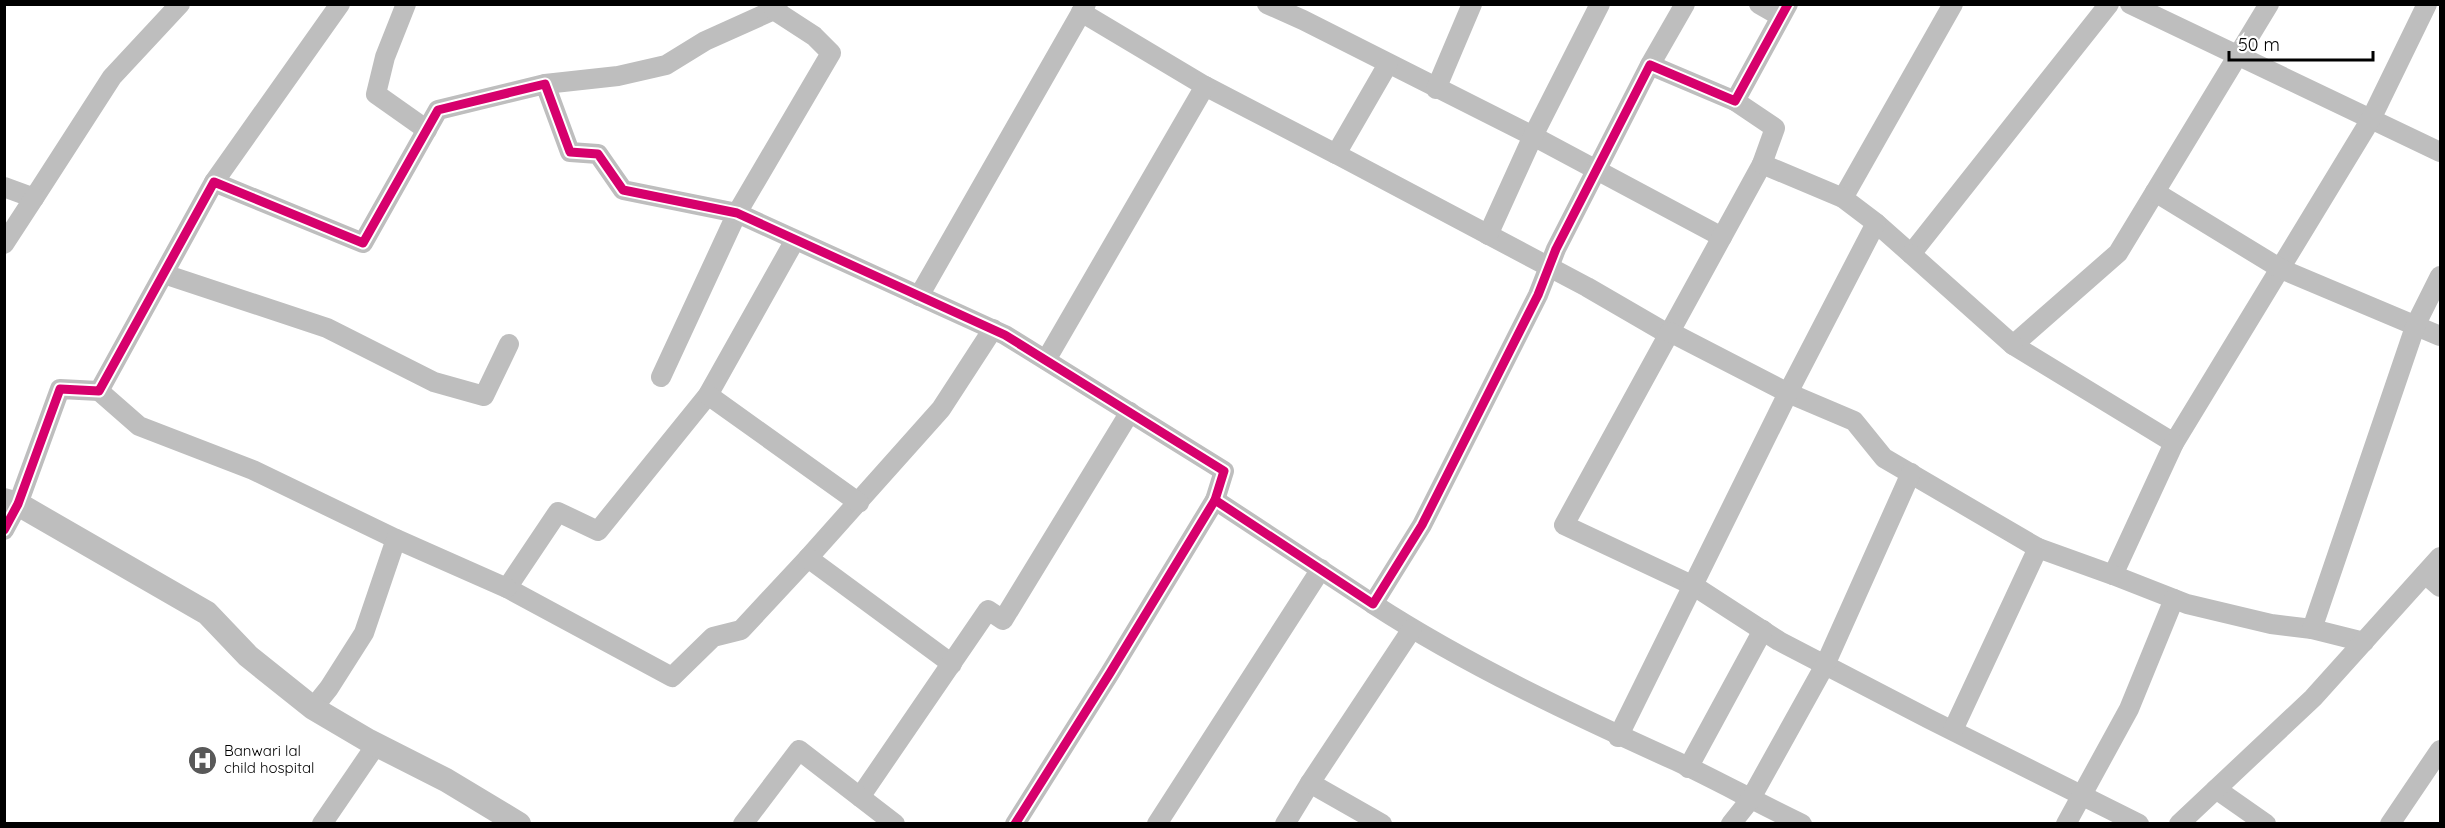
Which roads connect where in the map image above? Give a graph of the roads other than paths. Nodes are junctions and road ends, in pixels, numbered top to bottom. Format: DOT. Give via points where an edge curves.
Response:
graph roads {
  1 [pos="180,4"];
  2 [pos="340,4"];
  3 [pos="406,4"];
  4 [pos="1267,4"];
  5 [pos="1472,4"];
  6 [pos="1600,4"];
  7 [pos="1685,4"];
  8 [pos="1759,4"];
  9 [pos="1953,4"];
  10 [pos="2109,4"];
  11 [pos="2130,4"];
  12 [pos="2269,4"];
  13 [pos="2427,4"];
  14 [pos="776,7"];
  15 [pos="1083,8"];
  16 [pos="1784,10"];
  17 [pos="1306,12"];
  18 [pos="2238,56"];
  19 [pos="1388,64"];
  20 [pos="1650,65"];
  21 [pos="544,84"];
  22 [pos="1205,86"];
  23 [pos="1436,89"];
  24 [pos="1735,101"];
  25 [pos="2372,119"];
  26 [pos="427,130"];
  27 [pos="1533,136"];
  28 [pos="2440,152"];
  29 [pos="1336,154"];
  30 [pos="1762,164"];
  31 [pos="1596,171"];
  32 [pos="214,182"];
  33 [pos="4,187"];
  34 [pos="2155,192"];
  35 [pos="34,198"];
  36 [pos="1842,198"];
  37 [pos="737,213"];
  38 [pos="1876,223"];
  39 [pos="1488,235"];
  40 [pos="1722,237"];
  41 [pos="795,240"];
  42 [pos="4,244"];
  43 [pos="1911,254"];
  44 [pos="1549,267"];
  45 [pos="2281,269"];
  46 [pos="164,274"];
  47 [pos="2440,276"];
  48 [pos="919,296"];
  49 [pos="2416,324"];
  50 [pos="993,329"];
  51 [pos="1669,333"];
  52 [pos="2440,336"];
  53 [pos="509,344"];
  54 [pos="2013,345"];
  55 [pos="1046,360"];
  56 [pos="661,377"];
  57 [pos="99,391"];
  58 [pos="1788,393"];
  59 [pos="708,395"];
  60 [pos="1130,412"];
  61 [pos="2174,443"];
  62 [pos="1911,473"];
  63 [pos="1215,500"];
  64 [pos="11,502"];
  65 [pos="859,503"];
  66 [pos="4,530"];
  67 [pos="396,539"];
  68 [pos="2038,548"];
  69 [pos="2440,557"];
  70 [pos="808,558"];
  71 [pos="1321,570"];
  72 [pos="2425,574"];
  73 [pos="2113,575"];
  74 [pos="1694,586"];
  75 [pos="2440,587"];
  76 [pos="507,588"];
  77 [pos="2174,599"];
  78 [pos="1373,604"];
  79 [pos="1412,629"];
  80 [pos="2312,629"];
  81 [pos="1762,630"];
  82 [pos="2364,642"];
  83 [pos="952,664"];
  84 [pos="1825,665"];
  85 [pos="313,708"];
  86 [pos="1953,730"];
  87 [pos="1618,737"];
  88 [pos="376,745"];
  89 [pos="2440,750"];
  90 [pos="1688,768"];
  91 [pos="1310,783"];
  92 [pos="2216,789"];
  93 [pos="2082,794"];
  94 [pos="860,797"];
  95 [pos="1750,800"];
  96 [pos="322,824"];
  97 [pos="519,824"];
  98 [pos="743,824"];
  99 [pos="895,824"];
  100 [pos="1015,824"];
  101 [pos="1157,824"];
  102 [pos="1284,824"];
  103 [pos="1382,824"];
  104 [pos="1731,824"];
  105 [pos="1802,824"];
  106 [pos="2066,824"];
  107 [pos="2139,824"];
  108 [pos="2179,824"];
  109 [pos="2266,824"];
  110 [pos="2390,824"];
  1 -- 35 [label="street" via="112,77"];
  2 -- 32 [label="street"];
  3 -- 26 [label="street" via="385,57 376,94"];
  4 -- 17 [label="street"];
  5 -- 23 [label="street"];
  6 -- 27 [label="street"];
  7 -- 20 [label="street"];
  8 -- 16 [label="street"];
  9 -- 36 [label="street"];
  10 -- 43 [label="street"];
  11 -- 18 [label="street"];
  12 -- 18 [label="street"];
  13 -- 25 [label="street"];
  14 -- 21 [label="street" via="705,41 666,65 618,76"];
  14 -- 37 [label="street" via="831,53"];
  15 -- 22 [label="street"];
  15 -- 48 [label="street"];
  16 -- 24 [label="street"];
  17 -- 19 [label="street"];
  18 -- 25 [label="street"];
  18 -- 34 [label="street"];
  19 -- 23 [label="street"];
  19 -- 29 [label="street"];
  20 -- 24 [label="street"];
  20 -- 31 [label="street"];
  21 -- 26 [label="street" via="438,110"];
  21 -- 37 [label="street" via="570,152 598,154 623,190"];
  22 -- 29 [label="street"];
  22 -- 55 [label="street"];
  23 -- 27 [label="street"];
  24 -- 30 [label="street" via="1775,128"];
  25 -- 28 [label="street"];
  25 -- 45 [label="street"];
  26 -- 32 [label="street" via="363,243"];
  27 -- 31 [label="street"];
  27 -- 39 [label="street"];
  29 -- 39 [label="street"];
  30 -- 36 [label="street"];
  30 -- 40 [label="street"];
  31 -- 40 [label="street"];
  31 -- 44 [label="street"];
  32 -- 46 [label="street"];
  33 -- 35 [label="street"];
  34 -- 45 [label="street"];
  34 -- 54 [label="street" via="2118,253"];
  35 -- 42 [label="street"];
  36 -- 38 [label="street"];
  37 -- 41 [label="street"];
  37 -- 56 [label="street"];
  38 -- 43 [label="street"];
  38 -- 58 [label="street"];
  39 -- 44 [label="street"];
  40 -- 51 [label="street"];
  41 -- 48 [label="street"];
  41 -- 59 [label="street"];
  43 -- 54 [label="street"];
  44 -- 51 [label="street"];
  44 -- 78 [label="street" via="1422,525"];
  45 -- 49 [label="street"];
  45 -- 61 [label="street"];
  46 -- 53 [label="street" via="327,328 434,382 484,396"];
  46 -- 57 [label="street"];
  47 -- 49 [label="street"];
  48 -- 50 [label="street"];
  49 -- 52 [label="street"];
  49 -- 80 [label="street"];
  50 -- 55 [label="street"];
  50 -- 65 [label="street" via="941,409"];
  51 -- 58 [label="street"];
  51 -- 74 [label="street" via="1564,525"];
  54 -- 61 [label="street"];
  55 -- 60 [label="street"];
  57 -- 64 [label="street" via="60,389"];
  57 -- 67 [label="street" via="139,426 253,470"];
  58 -- 62 [label="street" via="1854,421 1884,458"];
  58 -- 74 [label="street"];
  59 -- 65 [label="street"];
  59 -- 76 [label="street" via="598,531 558,512"];
  60 -- 63 [label="street" via="1224,471"];
  60 -- 83 [label="street" via="1003,620 988,610"];
  61 -- 73 [label="street"];
  62 -- 68 [label="street"];
  62 -- 84 [label="street"];
  63 -- 71 [label="street"];
  63 -- 100 [label="street"];
  64 -- 66 [label="street"];
  64 -- 85 [label="street" via="207,613 248,656"];
  65 -- 70 [label="street"];
  67 -- 76 [label="street"];
  67 -- 85 [label="street" via="364,633"];
  68 -- 73 [label="street"];
  68 -- 86 [label="street"];
  69 -- 72 [label="street"];
  70 -- 76 [label="street" via="741,630 713,637 672,677"];
  70 -- 83 [label="street"];
  71 -- 78 [label="street"];
  71 -- 101 [label="street"];
  72 -- 75 [label="street"];
  72 -- 82 [label="street"];
  73 -- 77 [label="street"];
  74 -- 81 [label="street"];
  74 -- 87 [label="street"];
  77 -- 80 [label="street" via="2271,624"];
  77 -- 93 [label="street" via="2129,709"];
  78 -- 79 [label="street"];
  79 -- 87 [label="street"];
  79 -- 91 [label="street"];
  80 -- 82 [label="street"];
  81 -- 84 [label="street"];
  81 -- 90 [label="street"];
  82 -- 92 [label="street" via="2313,698"];
  83 -- 94 [label="street"];
  84 -- 86 [label="street"];
  84 -- 95 [label="street"];
  85 -- 88 [label="street"];
  86 -- 93 [label="street"];
  87 -- 90 [label="street"];
  88 -- 96 [label="street"];
  88 -- 97 [label="street" via="446,780"];
  89 -- 110 [label="street"];
  90 -- 95 [label="street"];
  91 -- 102 [label="street"];
  91 -- 103 [label="street"];
  92 -- 108 [label="street"];
  92 -- 109 [label="street"];
  93 -- 106 [label="street"];
  93 -- 107 [label="street"];
  94 -- 98 [label="street" via="799,750"];
  94 -- 99 [label="street"];
  95 -- 104 [label="street"];
  95 -- 105 [label="street"];
}
